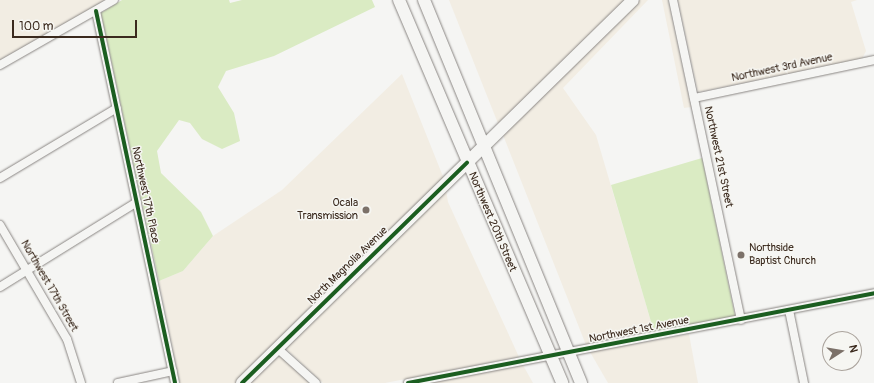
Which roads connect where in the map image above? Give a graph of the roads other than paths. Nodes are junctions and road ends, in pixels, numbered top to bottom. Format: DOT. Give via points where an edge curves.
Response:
graph roads {
  1 [pos="114,0"];
  2 [pos="399,0"];
  3 [pos="424,0"];
  4 [pos="633,0"];
  5 [pos="673,0"];
  6 [pos="96,11"];
  7 [pos="874,60"];
  8 [pos="0,65"];
  9 [pos="694,98"];
  10 [pos="117,108"];
  11 [pos="484,147"];
  12 [pos="467,163"];
  13 [pos="0,178"];
  14 [pos="137,202"];
  15 [pos="0,225"];
  16 [pos="28,270"];
  17 [pos="0,287"];
  18 [pos="874,293"];
  19 [pos="789,310"];
  20 [pos="741,320"];
  21 [pos="277,348"];
  22 [pos="567,352"];
  23 [pos="550,355"];
  24 [pos="173,371"];
  25 [pos="81,383"];
  26 [pos="118,383"];
  27 [pos="175,383"];
  28 [pos="242,383"];
  29 [pos="316,383"];
  30 [pos="408,383"];
  31 [pos="562,383"];
  32 [pos="581,383"];
  33 [pos="804,383"];
  1 -- 6 [label="street"];
  2 -- 12 [label="main road, Northwest 20th Street"];
  3 -- 11 [label="main road, Northwest 20th Street"];
  4 -- 11 [label="main road, North Magnolia Avenue"];
  5 -- 9 [label="street, Northwest 21st Street"];
  6 -- 8 [label="street"];
  6 -- 10 [label="street, Northwest 17th Place"];
  7 -- 9 [label="street, Northwest 3rd Avenue"];
  9 -- 20 [label="street, Northwest 21st Street"];
  10 -- 13 [label="street"];
  10 -- 14 [label="street, Northwest 17th Place"];
  11 -- 12 [label="main road, North Magnolia Avenue"];
  11 -- 22 [label="main road, Northwest 20th Street"];
  12 -- 21 [label="main road, North Magnolia Avenue"];
  12 -- 23 [label="main road, Northwest 20th Street"];
  14 -- 16 [label="street"];
  14 -- 24 [label="street, Northwest 17th Place"];
  15 -- 16 [label="street, Northwest 17th Street"];
  16 -- 17 [label="street"];
  16 -- 25 [label="street, Northwest 17th Street" via="66,339"];
  18 -- 19 [label="street, Northwest 1st Avenue"];
  19 -- 20 [label="street, Northwest 1st Avenue"];
  19 -- 33 [label="street"];
  20 -- 22 [label="street, Northwest 1st Avenue"];
  21 -- 28 [label="main road, North Magnolia Avenue"];
  21 -- 29 [label="street"];
  22 -- 23 [label="street, Northwest 1st Avenue"];
  22 -- 32 [label="main road, Northwest 20th Street"];
  23 -- 30 [label="street, Northwest 1st Avenue"];
  23 -- 31 [label="main road, Northwest 20th Street"];
  24 -- 26 [label="street"];
  24 -- 27 [label="street, Northwest 17th Place"];
}
